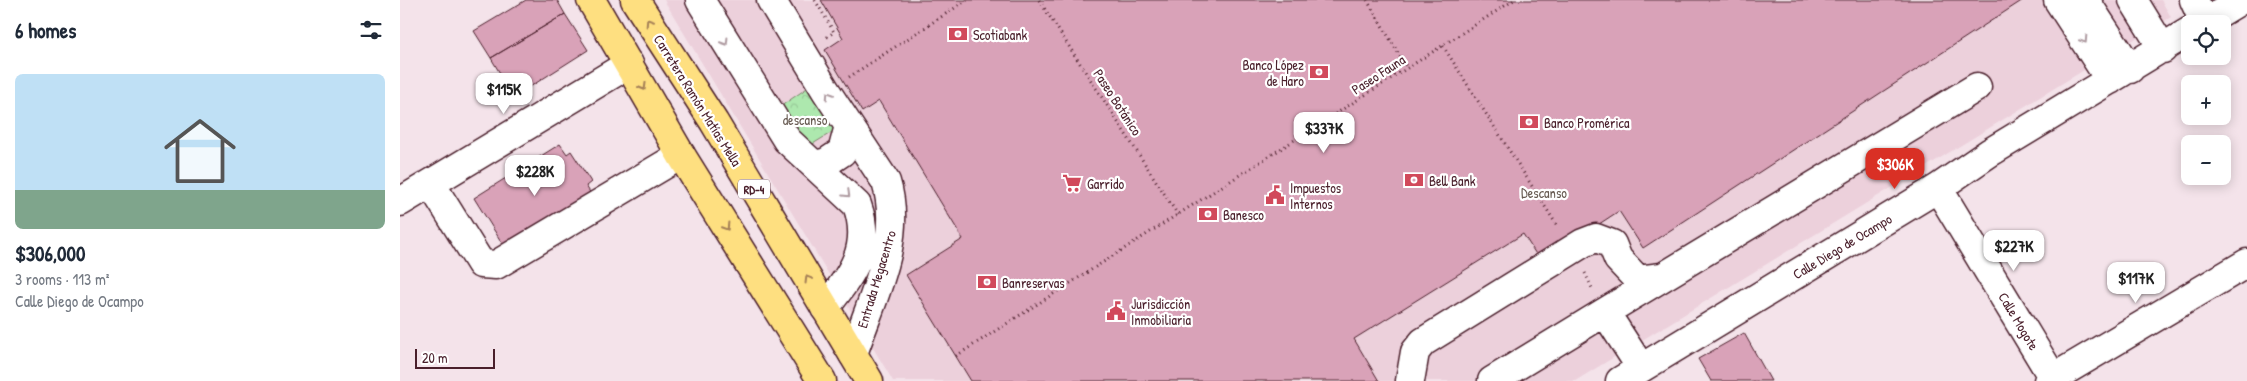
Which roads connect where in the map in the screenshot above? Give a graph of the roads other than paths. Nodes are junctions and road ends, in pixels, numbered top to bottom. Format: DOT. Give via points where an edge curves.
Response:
graph roads {
  1 [pos="591,0"];
  2 [pos="635,0"];
  3 [pos="700,0"];
  4 [pos="771,0"];
  5 [pos="2058,0"];
  6 [pos="2085,0"];
  7 [pos="2133,0"];
  8 [pos="2241,0"];
  9 [pos="2206,15"];
  10 [pos="2181,33"];
  11 [pos="2163,49"];
  12 [pos="629,64"];
  13 [pos="2120,75"];
  14 [pos="1977,87"];
  15 [pos="849,126"];
  16 [pos="681,155"];
  17 [pos="815,165"];
  18 [pos="431,184"];
  19 [pos="1938,188"];
  20 [pos="400,202"];
  21 [pos="2247,263"];
  22 [pos="1662,277"];
  23 [pos="825,308"];
  24 [pos="1605,312"];
  25 [pos="853,354"];
  26 [pos="1631,374"];
  27 [pos="2050,379"];
  28 [pos="822,381"];
  29 [pos="869,381"];
  30 [pos="1410,381"];
  31 [pos="1492,381"];
  1 -- 12 [label="main road"];
  23 -- 2 [label="main road, Carretera Ramón Matías Mella / RD-4, one-way" via="714,122"];
  3 -- 17 [label="street, Entrada Megacentro, one-way" via="787,140"];
  15 -- 4 [label="street, Entrada Megacentro, one-way"];
  5 -- 13 [label="street, one-way"];
  6 -- 13 [label="street"];
  7 -- 11 [label="street"];
  8 -- 9 [label="street, Calle Diego de Ocampo"];
  10 -- 11 [label="street, Calle Diego de Ocampo"];
  11 -- 13 [label="street, Calle Diego de Ocampo"];
  12 -- 16 [label="main road, one-way"];
  12 -- 18 [label="street"];
  13 -- 19 [label="street, Calle Diego de Ocampo" via="1989,153"];
  14 -- 22 [label="street"];
  15 -- 17 [label="street" via="842,152 827,162"];
  15 -- 25 [label="street, Entrada Megacentro" via="886,182 892,200 893,220 884,264"];
  16 -- 18 [label="street" via="496,265 481,264"];
  16 -- 28 [label="main road, one-way"];
  17 -- 23 [label="street, Entrada Megacentro, one-way" via="850,197 862,217 859,257 853,272"];
  18 -- 20 [label="street"];
  19 -- 26 [label="street, Calle Diego de Ocampo"];
  19 -- 27 [label="street, Calle Mogote"];
  21 -- 27 [label="street"];
  22 -- 24 [label="street"];
  22 -- 30 [label="street" via="1638,280 1618,259 1612,244 1596,238 1423,342 1415,352"];
  23 -- 25 [label="main road, Carretera Ramón Matías Mella / RD-4"];
  24 -- 26 [label="street"];
  24 -- 31 [label="street"];
  25 -- 29 [label="main road, Carretera Ramón Matías Mella / RD-4"];
}
